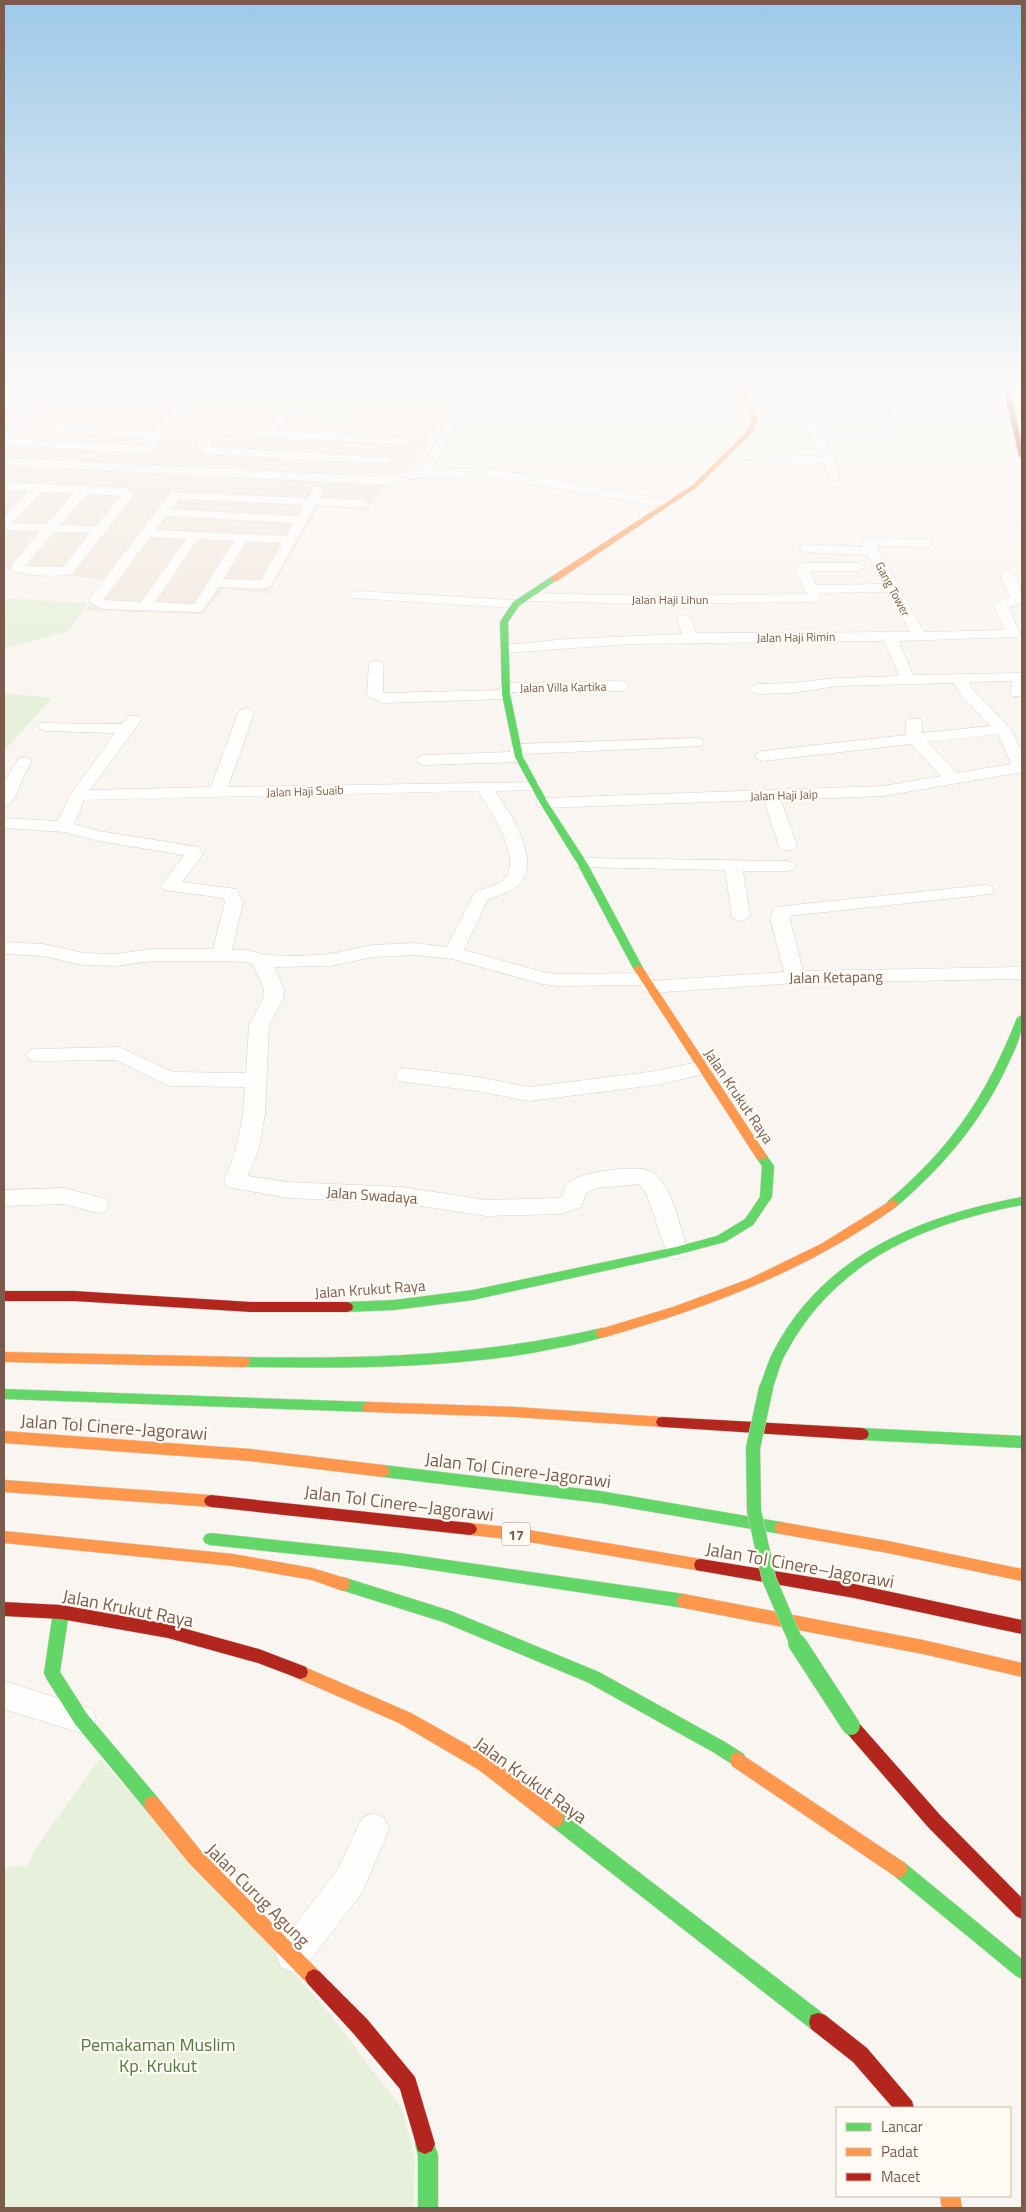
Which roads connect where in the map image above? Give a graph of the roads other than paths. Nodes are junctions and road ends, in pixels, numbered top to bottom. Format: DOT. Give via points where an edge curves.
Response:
graph roads {
  1 [pos="36,490"];
  2 [pos="83,490"];
  3 [pos="88,490"];
  4 [pos="318,490"];
  5 [pos="571,490"];
  6 [pos="689,490"];
  7 [pos="312,500"];
  8 [pos="363,504"];
  9 [pos="665,507"];
  10 [pos="162,512"];
  11 [pos="301,520"];
  12 [pos="4,525"];
  13 [pos="51,528"];
  14 [pos="99,530"];
  15 [pos="146,533"];
  16 [pos="195,535"];
  17 [pos="243,537"];
  18 [pos="291,540"];
  19 [pos="927,543"];
  20 [pos="804,548"];
  21 [pos="873,551"];
  22 [pos="858,567"];
  23 [pos="1007,575"];
  24 [pos="216,583"];
  25 [pos="892,588"];
  26 [pos="812,593"];
  27 [pos="357,595"];
  28 [pos="521,600"];
  29 [pos="146,606"];
  30 [pos="684,618"];
  31 [pos="889,635"];
  32 [pos="919,636"];
  33 [pos="691,639"];
  34 [pos="505,649"];
  35 [pos="376,665"];
  36 [pos="960,678"];
  37 [pos="908,680"];
  38 [pos="621,686"];
  39 [pos="758,689"];
  40 [pos="506,691"];
  41 [pos="1018,693"];
  42 [pos="246,713"];
  43 [pos="914,722"];
  44 [pos="46,726"];
  45 [pos="1003,729"];
  46 [pos="914,738"];
  47 [pos="696,743"];
  48 [pos="513,754"];
  49 [pos="763,756"];
  50 [pos="424,760"];
  51 [pos="24,762"];
  52 [pos="1022,767"];
  53 [pos="9,777"];
  54 [pos="953,779"];
  55 [pos="533,785"];
  56 [pos="490,786"];
  57 [pos="217,793"];
  58 [pos="78,795"];
  59 [pos="772,795"];
  60 [pos="4,800"];
  61 [pos="544,803"];
  62 [pos="4,823"];
  63 [pos="64,827"];
  64 [pos="788,846"];
  65 [pos="582,862"];
  66 [pos="733,865"];
  67 [pos="787,866"];
  68 [pos="985,890"];
  69 [pos="741,915"];
  70 [pos="4,948"];
  71 [pos="453,953"];
  72 [pos="221,955"];
  73 [pos="264,961"];
  74 [pos="1022,973"];
  75 [pos="795,977"];
  76 [pos="642,981"];
  77 [pos="1022,1018"];
  78 [pos="36,1055"];
  79 [pos="697,1069"];
  80 [pos="405,1075"];
  81 [pos="255,1080"];
  82 [pos="4,1198"];
  83 [pos="1022,1201"];
  84 [pos="98,1205"];
  85 [pos="676,1252"];
  86 [pos="4,1296"];
  87 [pos="4,1357"];
  88 [pos="4,1394"];
  89 [pos="4,1437"];
  90 [pos="1022,1442"];
  91 [pos="4,1486"];
  92 [pos="4,1533"];
  93 [pos="81,1533"];
  94 [pos="4,1537"];
  95 [pos="196,1538"];
  96 [pos="1022,1575"];
  97 [pos="4,1609"];
  98 [pos="61,1612"];
  99 [pos="1022,1627"];
  100 [pos="1022,1670"];
  101 [pos="4,1695"];
  102 [pos="82,1719"];
  103 [pos="373,1829"];
  104 [pos="1022,1910"];
  105 [pos="293,1955"];
  106 [pos="1022,1970"];
  107 [pos="904,2107"];
  108 [pos="428,2208"];
  1 -- 12 [label="street"];
  2 -- 13 [label="street"];
  3 -- 14 [label="street" via="124,492 128,495"];
  4 -- 7 [label="street"];
  5 -- 9 [label="street"];
  6 -- 9 [label="main road, Jalan Krukut Raya"];
  7 -- 8 [label="street"];
  7 -- 10 [label="street" via="177,494"];
  7 -- 11 [label="street"];
  9 -- 28 [label="main road, Jalan Krukut Raya"];
  10 -- 11 [label="street"];
  10 -- 15 [label="street"];
  11 -- 18 [label="street"];
  12 -- 13 [label="street"];
  13 -- 14 [label="street"];
  13 -- 14 [label="street" via="20,563 19,569 67,571"];
  15 -- 16 [label="street"];
  15 -- 29 [label="street" via="95,601 102,605"];
  16 -- 17 [label="street"];
  16 -- 29 [label="street"];
  17 -- 18 [label="street"];
  17 -- 24 [label="street"];
  18 -- 24 [label="street" via="266,583"];
  19 -- 21 [label="street, Gang Tower" via="866,542"];
  20 -- 21 [label="street"];
  21 -- 25 [label="street, Gang Tower"];
  22 -- 26 [label="street" via="802,567"];
  23 -- 32 [label="street, Jalan Haji Rimin" via="1018,599 1000,606 1013,634"];
  24 -- 29 [label="street" via="198,608"];
  25 -- 26 [label="street, Jalan Haji Lihun"];
  25 -- 32 [label="street, Gang Tower"];
  26 -- 28 [label="street, Jalan Haji Lihun" via="652,600"];
  27 -- 28 [label="street, Jalan Haji Lihun"];
  28 -- 34 [label="main road, Jalan Krukut Raya" via="504,622"];
  30 -- 33 [label="street"];
  31 -- 32 [label="street, Jalan Haji Rimin"];
  31 -- 33 [label="street, Jalan Haji Rimin"];
  31 -- 37 [label="street"];
  33 -- 34 [label="street, Jalan Haji Rimin"];
  34 -- 40 [label="main road, Jalan Krukut Raya"];
  35 -- 40 [label="street, Jalan Villa Kartika" via="375,694 383,698"];
  36 -- 37 [label="street"];
  36 -- 41 [label="street" via="1018,676"];
  36 -- 45 [label="street" via="965,691"];
  37 -- 39 [label="street"];
  38 -- 40 [label="street, Jalan Villa Kartika"];
  40 -- 48 [label="main road, Jalan Krukut Raya"];
  42 -- 57 [label="street"];
  43 -- 46 [label="street"];
  44 -- 58 [label="street" via="131,724"];
  45 -- 46 [label="street"];
  45 -- 52 [label="street"];
  46 -- 49 [label="street"];
  46 -- 54 [label="street"];
  47 -- 48 [label="street"];
  48 -- 50 [label="street"];
  48 -- 55 [label="main road, Jalan Krukut Raya"];
  51 -- 53 [label="street"];
  52 -- 54 [label="street, Jalan Haji Jaip"];
  53 -- 60 [label="street"];
  54 -- 59 [label="street, Jalan Haji Jaip" via="883,791"];
  55 -- 56 [label="street, Jalan Haji Suaib"];
  55 -- 61 [label="main road, Jalan Krukut Raya"];
  56 -- 57 [label="street, Jalan Haji Suaib"];
  56 -- 71 [label="street" via="517,846 519,864 516,878 480,896"];
  57 -- 58 [label="street, Jalan Haji Suaib"];
  58 -- 63 [label="street"];
  59 -- 61 [label="street, Jalan Haji Jaip"];
  59 -- 64 [label="street"];
  61 -- 65 [label="main road, Jalan Krukut Raya"];
  62 -- 63 [label="street"];
  63 -- 72 [label="street" via="192,851 194,854 170,886 230,893 234,906"];
  65 -- 66 [label="street"];
  65 -- 76 [label="main road, Jalan Krukut Raya"];
  66 -- 67 [label="street"];
  66 -- 69 [label="street"];
  68 -- 75 [label="street" via="781,910 779,918"];
  70 -- 72 [label="street, Jalan Ketapang" via="43,950 91,960 153,955"];
  71 -- 73 [label="street, Jalan Ketapang" via="416,949 372,951 331,960"];
  71 -- 76 [label="street, Jalan Ketapang" via="542,978"];
  72 -- 73 [label="street, Jalan Ketapang" via="248,956"];
  73 -- 81 [label="street, Jalan Swadaya" via="263,966 274,989 273,999 259,1024"];
  74 -- 75 [label="street, Jalan Ketapang"];
  75 -- 76 [label="street, Jalan Ketapang"];
  76 -- 79 [label="main road, Jalan Krukut Raya"];
  77 -- 87 [label="main road" via="1012,1051 979,1114 936,1166 877,1215 796,1262 715,1298 612,1330 520,1350 448,1358 327,1364"];
  78 -- 81 [label="street" via="119,1053 169,1079"];
  79 -- 80 [label="street" via="656,1078 529,1094"];
  79 -- 85 [label="main road, Jalan Krukut Raya" via="742,1125 768,1166 766,1197 750,1222 721,1240"];
  81 -- 85 [label="street, Jalan Swadaya" via="248,1148 235,1182 288,1190 402,1196 486,1208 560,1206 573,1201 575,1190 584,1183 645,1177 658,1193"];
  82 -- 84 [label="street" via="64,1196"];
  83 -- 104 [label="main road, bridge" via="961,1214 920,1228 871,1253 828,1286 784,1343 766,1388 753,1448 754,1511 769,1579 800,1650 851,1726 917,1804"];
  85 -- 86 [label="main road, Jalan Krukut Raya" via="473,1295 394,1305 251,1307 74,1296"];
  88 -- 90 [label="main road" via="515,1412"];
  89 -- 96 [label="main road, Jalan Tol Cinere-Jagorawi" via="250,1454 600,1497 888,1547"];
  91 -- 99 [label="main road, Jalan Tol Cinere–Jagorawi / 17" via="254,1504 517,1534 854,1591"];
  92 -- 93 [label="main road"];
  94 -- 106 [label="main road" via="233,1560 312,1574 446,1616 593,1677 719,1747 895,1866"];
  95 -- 100 [label="main road" via="399,1559 659,1596 923,1647"];
  97 -- 98 [label="main road, Jalan Krukut Raya"];
  98 -- 102 [label="main road, Jalan Curug Agung" via="52,1673"];
  98 -- 107 [label="main road, Jalan Krukut Raya" via="168,1631 259,1656 405,1718 485,1764 860,2055"];
  101 -- 102 [label="street"];
  102 -- 105 [label="main road, Jalan Curug Agung" via="195,1857"];
  103 -- 105 [label="street" via="350,1881"];
  105 -- 108 [label="main road, Jalan Curug Agung" via="360,2026 408,2084 428,2155"];
}
